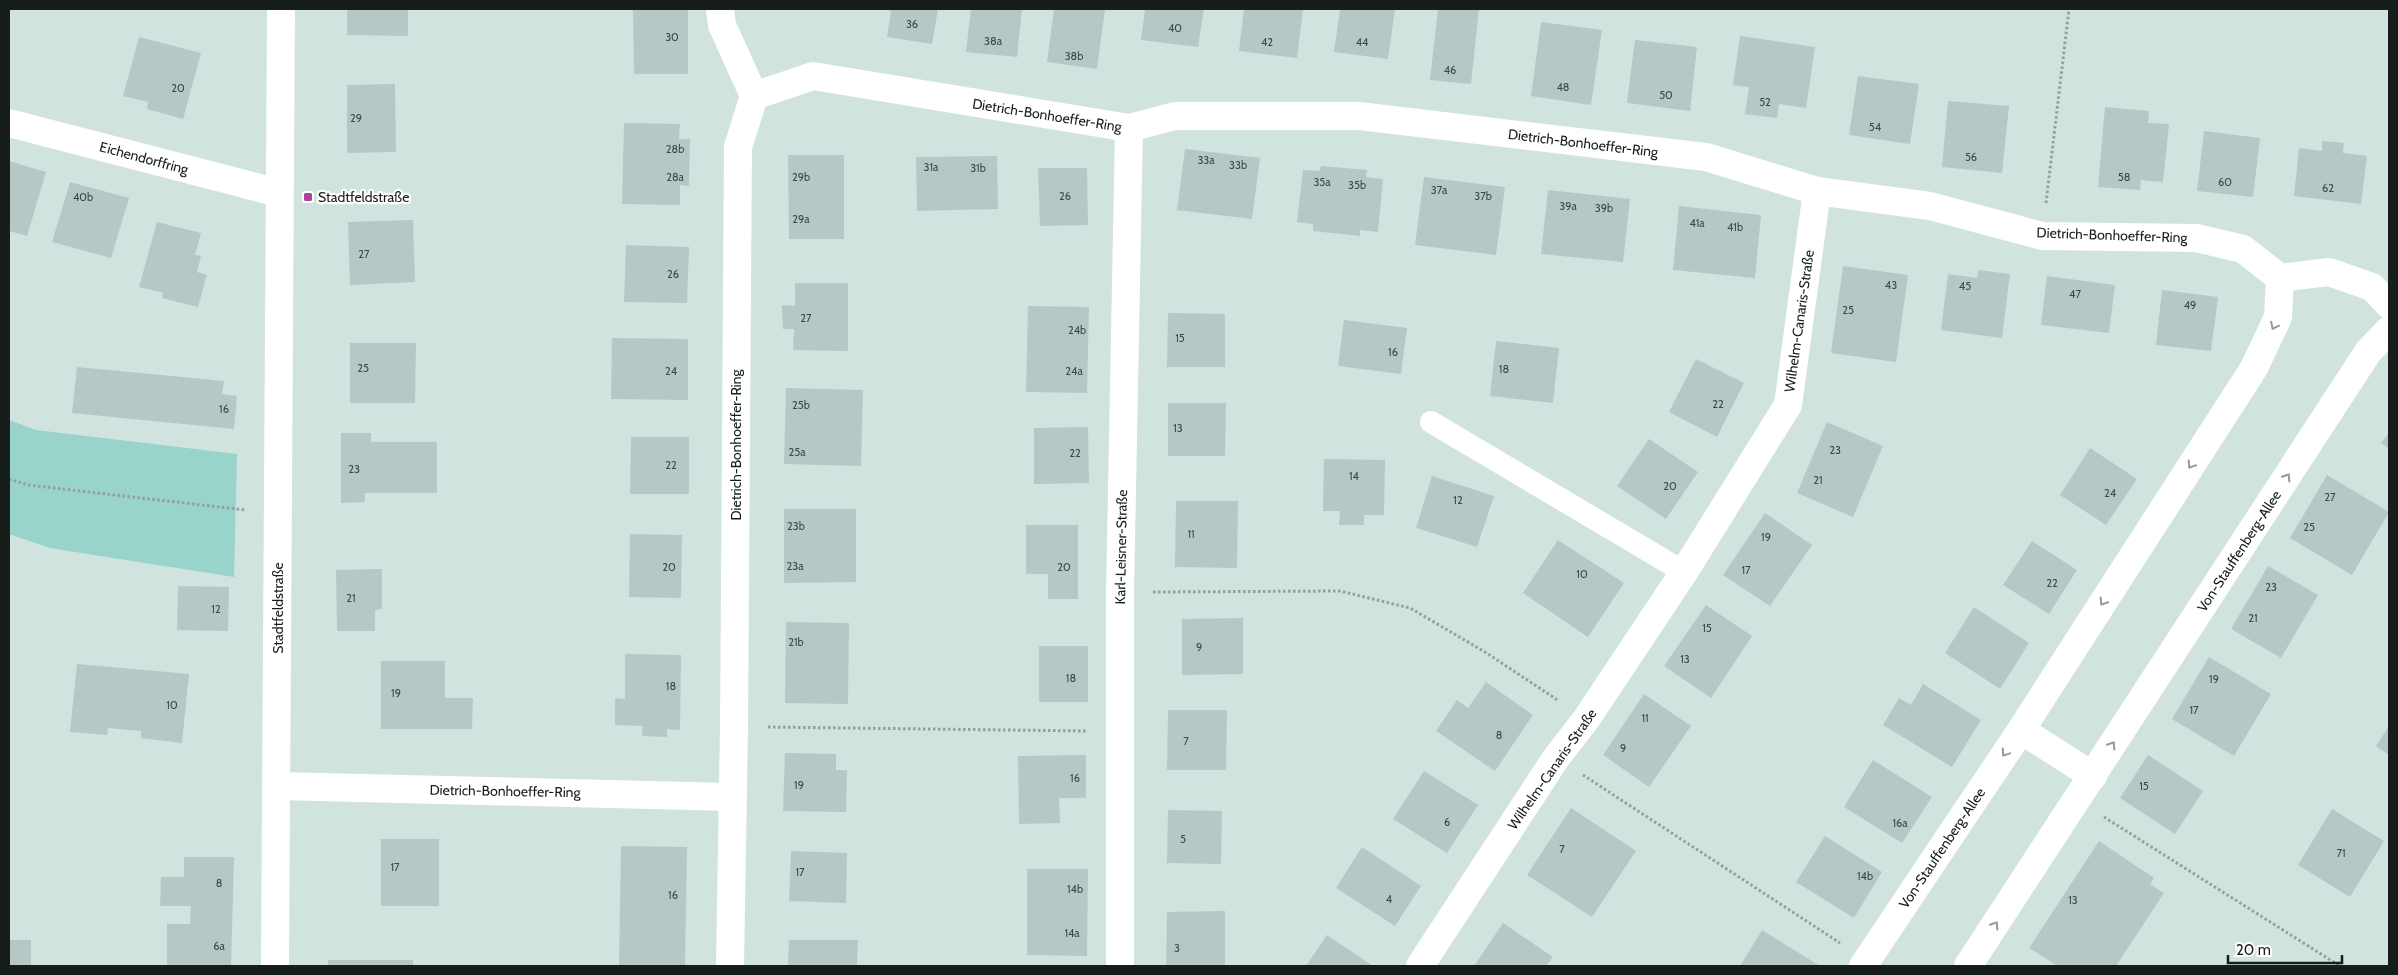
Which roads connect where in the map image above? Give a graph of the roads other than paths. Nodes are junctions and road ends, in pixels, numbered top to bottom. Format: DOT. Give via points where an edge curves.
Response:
graph roads {
  1 [pos="281,9"];
  2 [pos="720,9"];
  3 [pos="754,96"];
  4 [pos="9,123"];
  5 [pos="1129,128"];
  6 [pos="1817,191"];
  7 [pos="279,193"];
  8 [pos="2280,278"];
  9 [pos="2389,305"];
  10 [pos="2389,330"];
  11 [pos="1431,422"];
  12 [pos="1684,572"];
  13 [pos="2020,730"];
  14 [pos="2093,776"];
  15 [pos="278,786"];
  16 [pos="732,797"];
  17 [pos="1865,963"];
  18 [pos="275,966"];
  19 [pos="730,966"];
  20 [pos="1120,966"];
  21 [pos="1420,966"];
  22 [pos="1968,966"];
  1 -- 7 [label="street, Stadtfeldstraße"];
  2 -- 3 [label="street" via="722,25"];
  3 -- 5 [label="street, Dietrich-Bonhoeffer-Ring" via="813,76"];
  3 -- 16 [label="street, Dietrich-Bonhoeffer-Ring" via="738,147"];
  4 -- 7 [label="street, Eichendorffring"];
  5 -- 6 [label="street, Dietrich-Bonhoeffer-Ring" via="1175,116 1358,116 1706,157"];
  5 -- 20 [label="street, Karl-Leisner-Straße" via="1120,593"];
  6 -- 8 [label="street, Dietrich-Bonhoeffer-Ring" via="1930,206 2042,236 2196,238 2244,249"];
  6 -- 12 [label="street, Wilhelm-Canaris-Straße" via="1788,405"];
  7 -- 15 [label="street, Stadtfeldstraße"];
  8 -- 9 [label="street" via="2329,272 2372,287"];
  8 -- 13 [label="street, Von-Stauffenberg-Allee, one-way" via="2278,318 2254,368"];
  14 -- 10 [label="street, Von-Stauffenberg-Allee, one-way" via="2368,352"];
  11 -- 12 [label="lane"];
  12 -- 21 [label="street, Wilhelm-Canaris-Straße" via="1587,718 1556,758"];
  13 -- 14 [label="street"];
  13 -- 17 [label="street, Von-Stauffenberg-Allee, one-way"];
  22 -- 14 [label="street, Von-Stauffenberg-Allee, one-way"];
  15 -- 16 [label="street, Dietrich-Bonhoeffer-Ring"];
  15 -- 18 [label="street, Stadtfeldstraße"];
  16 -- 19 [label="street, Dietrich-Bonhoeffer-Ring"];
}
